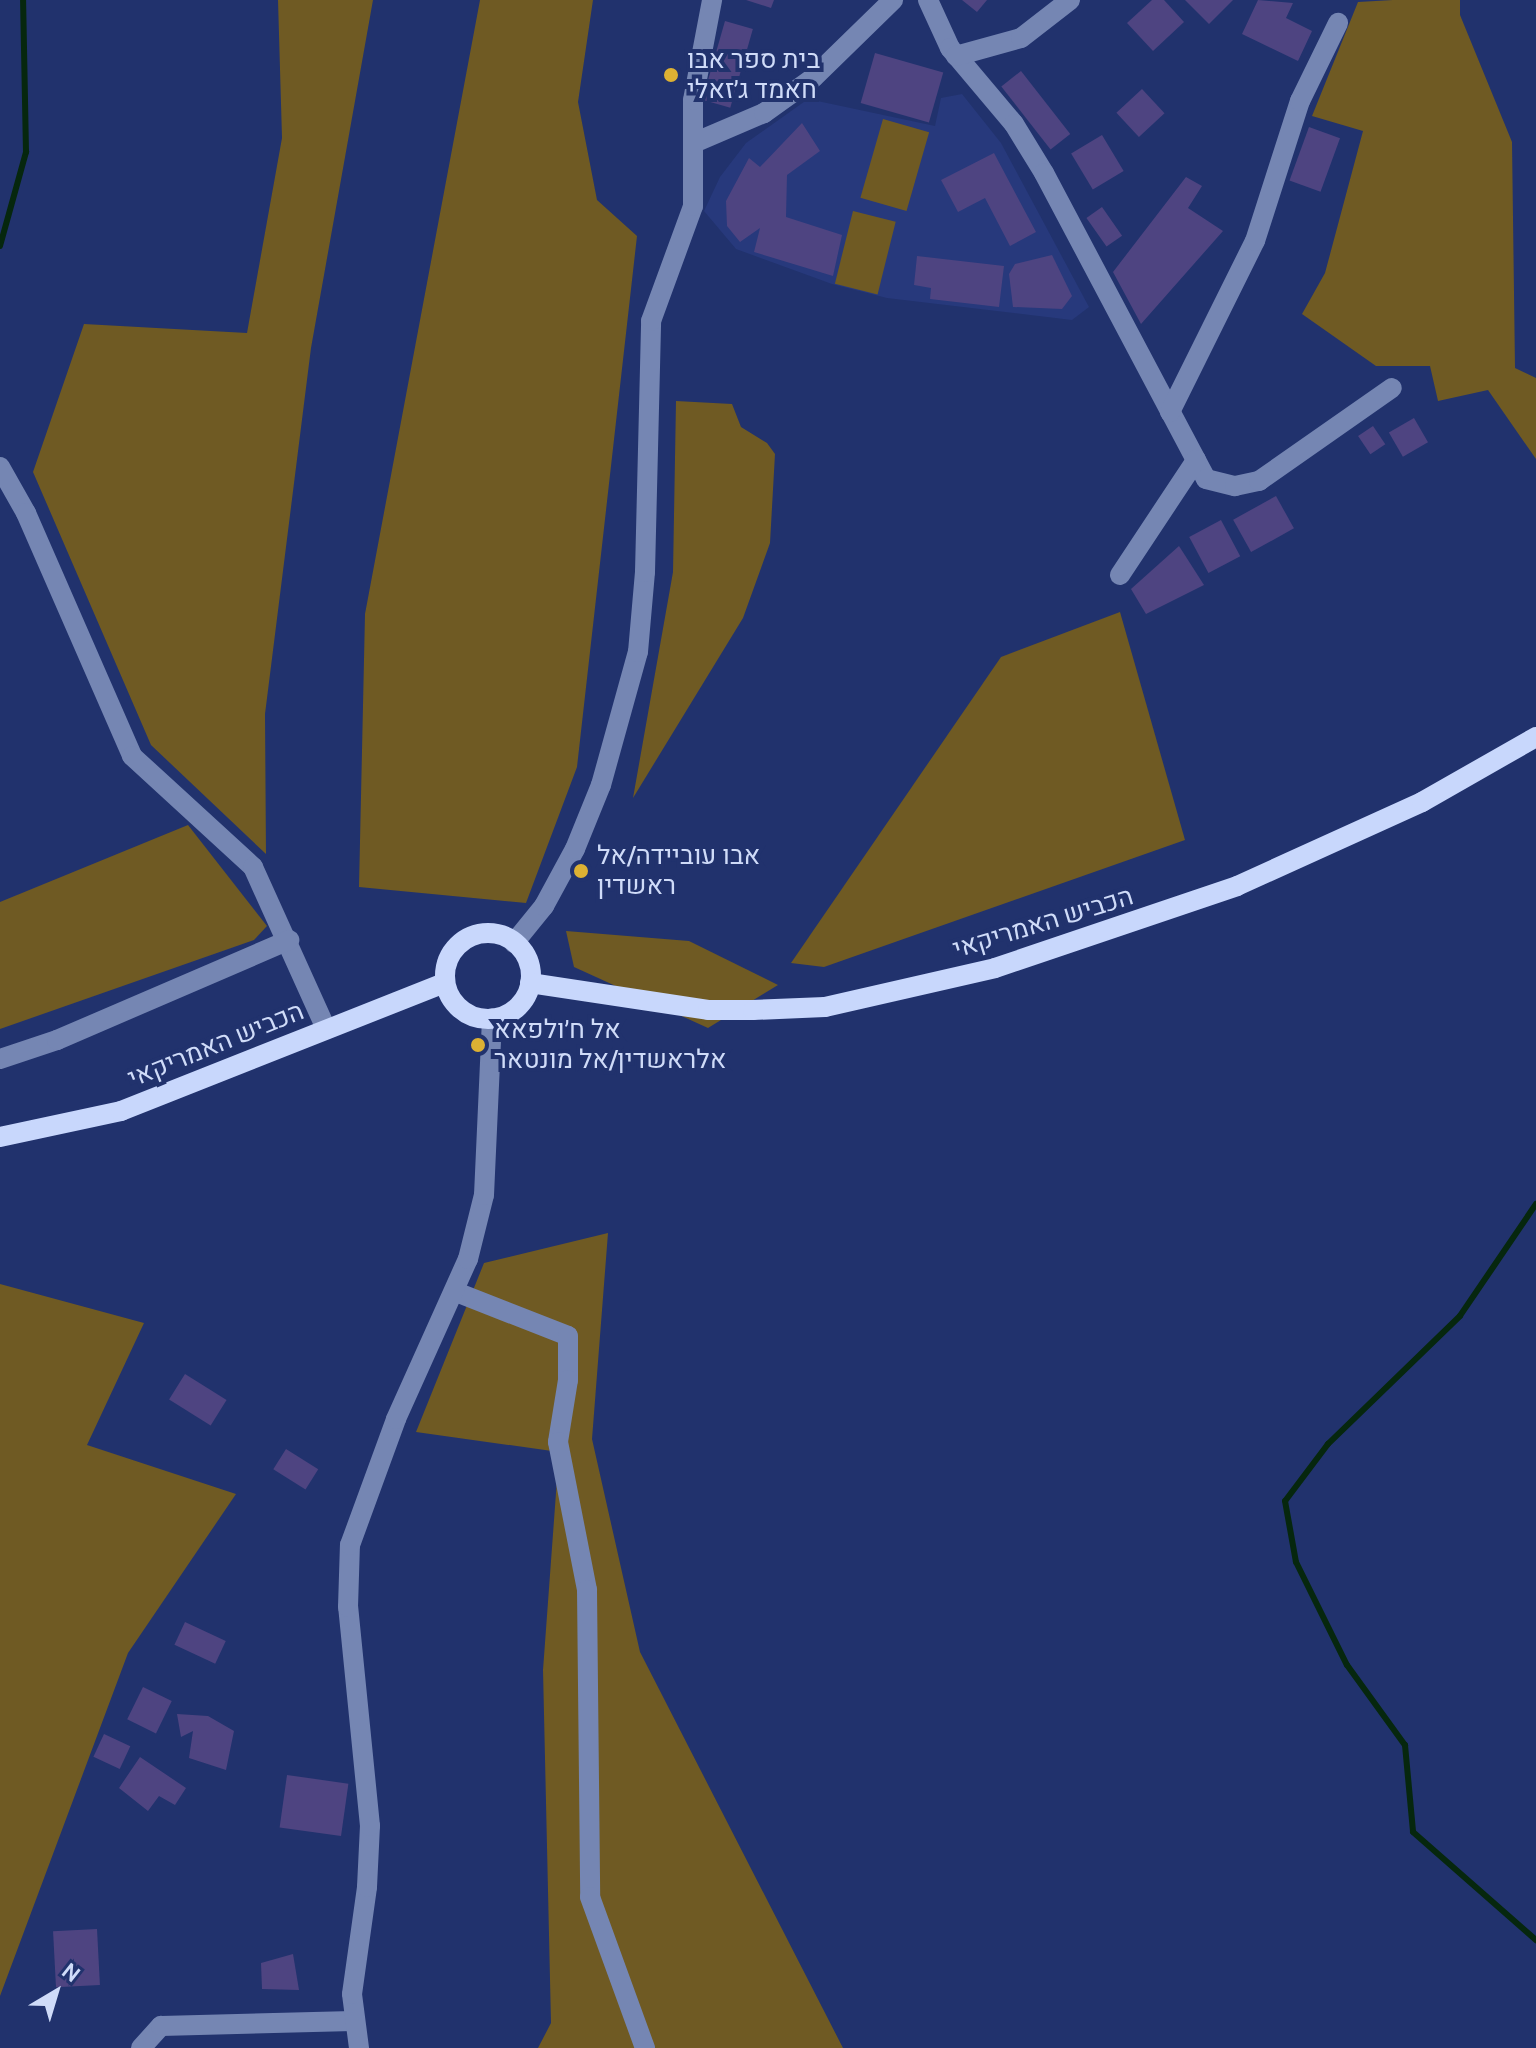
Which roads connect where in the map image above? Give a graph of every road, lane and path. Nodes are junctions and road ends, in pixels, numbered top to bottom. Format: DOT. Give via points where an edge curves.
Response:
graph roads {
  1 [pos="712,0"];
  2 [pos="893,0"];
  3 [pos="928,0"];
  4 [pos="1070,0"];
  5 [pos="1338,23"];
  6 [pos="956,56"];
  7 [pos="696,142"];
  8 [pos="1392,388"];
  9 [pos="1170,412"];
  10 [pos="1196,460"];
  11 [pos="0,467"];
  12 [pos="1120,575"];
  13 [pos="1536,737"];
  14 [pos="289,940"];
  15 [pos="514,943"];
  16 [pos="445,983"];
  17 [pos="530,983"];
  18 [pos="492,1018"];
  19 [pos="326,1029"];
  20 [pos="0,1059"];
  21 [pos="0,1137"];
  22 [pos="456,1292"];
  23 [pos="353,2021"];
  24 [pos="141,2048"];
  25 [pos="359,2048"];
  26 [pos="645,2048"];
  1 -- 7 [label="street" via="697,59"];
  2 -- 7 [label="street" via="813,78 764,113"];
  3 -- 6 [label="street"];
  4 -- 6 [label="street" via="1021,38"];
  5 -- 9 [label="street" via="1300,101 1255,241"];
  6 -- 9 [label="street" via="1014,124 1044,173"];
  7 -- 15 [label="street" via="693,206 651,321 638,652 601,785 575,849 544,906"];
  8 -- 10 [label="street" via="1259,481 1219,485 1206,479"];
  9 -- 10 [label="street"];
  10 -- 12 [label="street"];
  11 -- 14 [label="street" via="26,513 132,756 253,867"];
  13 -- 17 [label="main road, הכביש האמריקאי" via="1422,802 1237,886 995,968 825,1007 753,1010 708,1010"];
  14 -- 19 [label="street"];
  14 -- 20 [label="street" via="57,1040"];
  15 -- 16 [label="main road" via="502,935 473,936 451,954"];
  15 -- 17 [label="main road" via="528,961"];
  16 -- 18 [label="main road" via="457,1005"];
  16 -- 19 [label="main road, הכביש האמריקאי"];
  17 -- 18 [label="main road" via="517,1007"];
  18 -- 22 [label="street" via="484,1195"];
  19 -- 21 [label="main road, הכביש האמריקאי" via="165,1095 82,1122"];
  22 -- 23 [label="street" via="402,1405 350,1545 348,1607 370,1826"];
  22 -- 26 [label="street" via="568,1336 558,1442 587,1590 590,1897"];
  23 -- 24 [label="street" via="161,2026"];
  23 -- 25 [label="street"];
}
